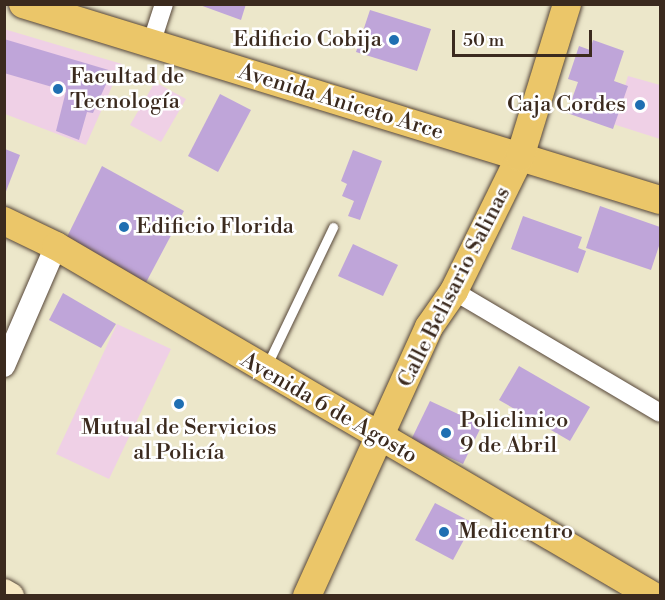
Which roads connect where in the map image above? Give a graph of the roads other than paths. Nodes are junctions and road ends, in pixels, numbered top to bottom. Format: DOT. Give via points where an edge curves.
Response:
graph roads {
  1 [pos="22,4"];
  2 [pos="164,4"];
  3 [pos="567,4"];
  4 [pos="152,44"];
  5 [pos="520,157"];
  6 [pos="660,200"];
  7 [pos="4,221"];
  8 [pos="333,227"];
  9 [pos="56,246"];
  10 [pos="454,291"];
  11 [pos="439,332"];
  12 [pos="4,366"];
  13 [pos="265,370"];
  14 [pos="660,413"];
  15 [pos="381,438"];
  16 [pos="4,592"];
  17 [pos="11,596"];
  18 [pos="308,596"];
  19 [pos="652,596"];
  1 -- 4 [label="main road, Avenida Aniceto Arce"];
  2 -- 4 [label="street"];
  3 -- 5 [label="main road, Calle Belisario Salinas"];
  4 -- 5 [label="main road, Avenida Aniceto Arce"];
  5 -- 6 [label="main road, Avenida Aniceto Arce"];
  5 -- 10 [label="main road, Calle Belisario Salinas"];
  7 -- 9 [label="main road, Avenida 6 de Agosto"];
  8 -- 13 [label="lane"];
  9 -- 12 [label="street"];
  9 -- 13 [label="main road, Avenida 6 de Agosto"];
  10 -- 11 [label="main road"];
  10 -- 14 [label="street"];
  10 -- 15 [label="main road, Calle Belisario Salinas" via="429,327"];
  13 -- 15 [label="main road, Avenida 6 de Agosto"];
  15 -- 18 [label="main road, Calle Belisario Salinas"];
  15 -- 19 [label="main road, Avenida 6 de Agosto"];
  16 -- 17 [label="main road"];
}
